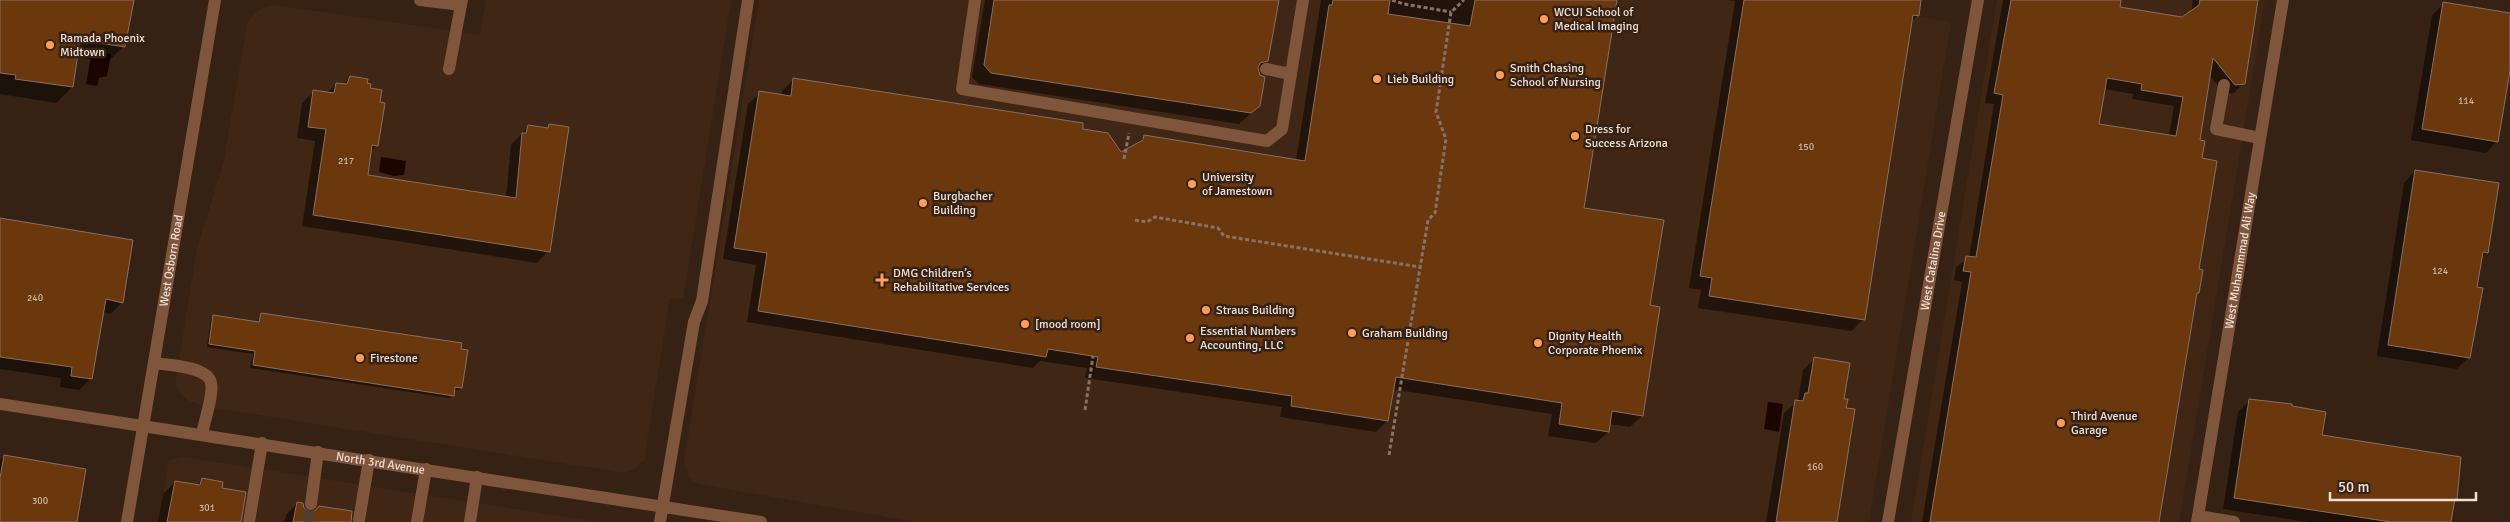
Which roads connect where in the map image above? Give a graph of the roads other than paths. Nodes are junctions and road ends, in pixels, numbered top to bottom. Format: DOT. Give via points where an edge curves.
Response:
graph roads {
  1 [pos="215,0"];
  2 [pos="420,0"];
  3 [pos="748,0"];
  4 [pos="976,0"];
  5 [pos="1303,0"];
  6 [pos="1978,0"];
  7 [pos="2283,0"];
  8 [pos="461,3"];
  9 [pos="449,69"];
  10 [pos="1266,69"];
  11 [pos="1291,74"];
  12 [pos="2224,85"];
  13 [pos="2260,138"];
  14 [pos="154,364"];
  15 [pos="0,404"];
  16 [pos="143,426"];
  17 [pos="202,434"];
  18 [pos="262,443"];
  19 [pos="318,452"];
  20 [pos="369,460"];
  21 [pos="426,469"];
  22 [pos="477,477"];
  23 [pos="311,504"];
  24 [pos="663,506"];
  25 [pos="2197,519"];
  26 [pos="359,520"];
  27 [pos="127,522"];
  28 [pos="248,522"];
  29 [pos="417,522"];
  30 [pos="470,522"];
  31 [pos="660,522"];
  32 [pos="761,522"];
  33 [pos="1888,522"];
  34 [pos="2234,522"];
  1 -- 14 [label="street, West Osborn Road"];
  2 -- 8 [label="street"];
  3 -- 24 [label="street" via="702,301 694,322"];
  4 -- 11 [label="street" via="962,89 1267,140 1282,129"];
  5 -- 11 [label="street"];
  6 -- 33 [label="street, West Catalina Drive"];
  7 -- 13 [label="street, West Muhammmad Ali Way"];
  8 -- 9 [label="street"];
  10 -- 11 [label="street"];
  12 -- 13 [label="street" via="2216,128"];
  13 -- 25 [label="street, West Muhammmad Ali Way"];
  14 -- 16 [label="street, West Osborn Road"];
  14 -- 17 [label="street" via="193,369 210,380"];
  15 -- 16 [label="street, North 3rd Avenue"];
  16 -- 17 [label="street, North 3rd Avenue"];
  16 -- 27 [label="street, West Osborn Road"];
  17 -- 18 [label="street, North 3rd Avenue"];
  18 -- 19 [label="street, North 3rd Avenue"];
  18 -- 28 [label="street"];
  19 -- 20 [label="street, North 3rd Avenue"];
  19 -- 23 [label="street"];
  20 -- 21 [label="street, North 3rd Avenue"];
  20 -- 26 [label="street"];
  21 -- 22 [label="street, North 3rd Avenue"];
  21 -- 29 [label="street"];
  22 -- 24 [label="street, North 3rd Avenue"];
  22 -- 30 [label="street"];
  24 -- 31 [label="street"];
  24 -- 32 [label="street, North 3rd Avenue"];
  25 -- 34 [label="street"];
}
